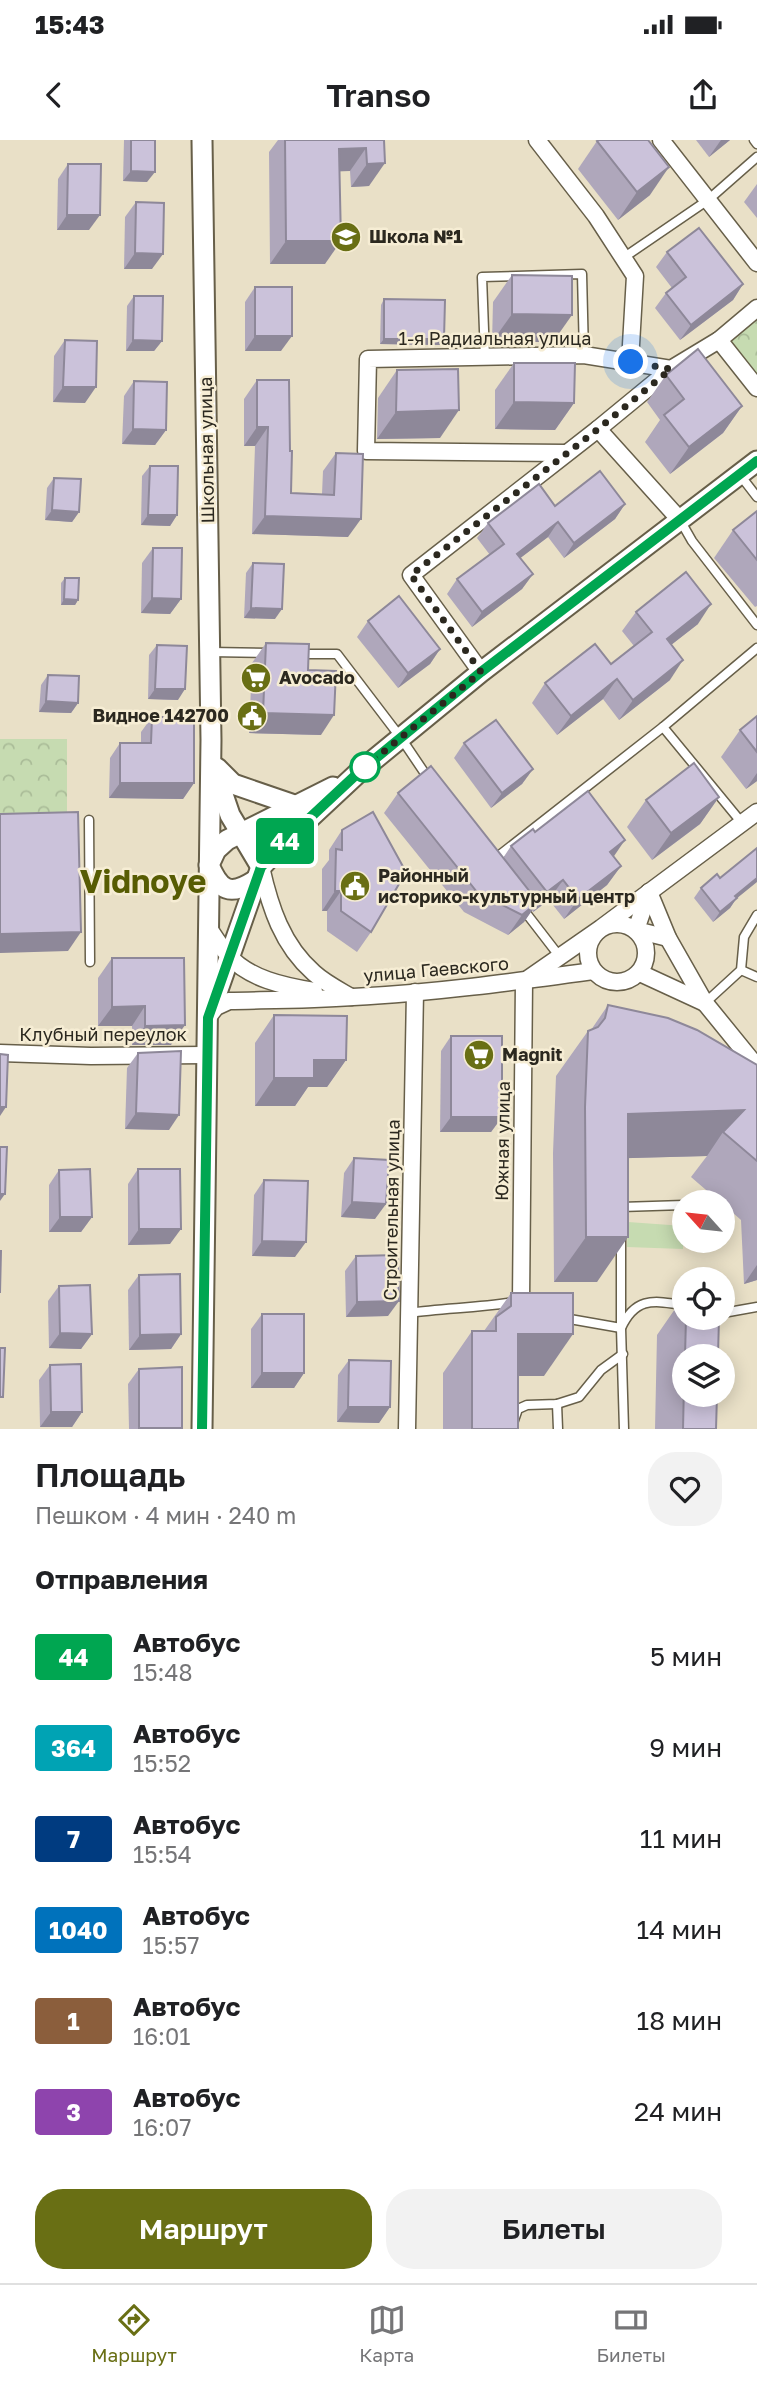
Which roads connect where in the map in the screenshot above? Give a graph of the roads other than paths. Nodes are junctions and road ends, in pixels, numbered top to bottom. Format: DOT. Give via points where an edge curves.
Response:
graph roads {
  1 [pos="202,140"];
  2 [pos="537,140"];
  3 [pos="661,140"];
  4 [pos="754,140"];
  5 [pos="757,144"];
  6 [pos="757,157"];
  7 [pos="708,200"];
  8 [pos="623,258"];
  9 [pos="757,263"];
  10 [pos="757,308"];
  11 [pos="719,340"];
  12 [pos="584,355"];
  13 [pos="485,357"];
  14 [pos="631,362"];
  15 [pos="671,369"];
  16 [pos="757,388"];
  17 [pos="598,429"];
  18 [pos="566,453"];
  19 [pos="757,461"];
  20 [pos="739,475"];
  21 [pos="757,497"];
  22 [pos="680,520"];
  23 [pos="757,625"];
  24 [pos="757,648"];
  25 [pos="210,652"];
  26 [pos="275,653"];
  27 [pos="288,653"];
  28 [pos="481,672"];
  29 [pos="663,727"];
  30 [pos="401,738"];
  31 [pos="211,760"];
  32 [pos="356,775"];
  33 [pos="436,790"];
  34 [pos="297,806"];
  35 [pos="757,812"];
  36 [pos="89,820"];
  37 [pos="742,823"];
  38 [pos="241,835"];
  39 [pos="481,853"];
  40 [pos="209,864"];
  41 [pos="488,864"];
  42 [pos="258,874"];
  43 [pos="496,874"];
  44 [pos="649,892"];
  45 [pos="520,905"];
  46 [pos="757,915"];
  47 [pos="208,927"];
  48 [pos="601,928"];
  49 [pos="636,930"];
  50 [pos="668,938"];
  51 [pos="229,957"];
  52 [pos="560,957"];
  53 [pos="90,962"];
  54 [pos="741,970"];
  55 [pos="593,971"];
  56 [pos="639,973"];
  57 [pos="757,977"];
  58 [pos="524,981"];
  59 [pos="415,992"];
  60 [pos="351,997"];
  61 [pos="705,1003"];
  62 [pos="208,1018"];
  63 [pos="0,1053"];
  64 [pos="206,1055"];
  65 [pos="757,1067"];
  66 [pos="672,1205"];
  67 [pos="621,1220"];
  68 [pos="621,1233"];
  69 [pos="672,1303"];
  70 [pos="525,1304"];
  71 [pos="757,1307"];
  72 [pos="735,1311"];
  73 [pos="409,1313"];
  74 [pos="553,1316"];
  75 [pos="621,1328"];
  76 [pos="623,1354"];
  77 [pos="557,1404"];
  78 [pos="202,1429"];
  79 [pos="407,1429"];
  80 [pos="511,1429"];
  81 [pos="558,1429"];
  82 [pos="624,1429"];
  1 -- 25 [label="street, Школьная улица"];
  2 -- 8 [label="street"];
  3 -- 7 [label="street"];
  4 -- 5 [label="lane"];
  6 -- 7 [label="lane"];
  7 -- 8 [label="lane"];
  7 -- 9 [label="street"];
  8 -- 14 [label="street" via="635,276"];
  10 -- 11 [label="street"];
  11 -- 15 [label="street"];
  11 -- 16 [label="street"];
  12 -- 13 [label="street, 1-я Радиальная улица"];
  12 -- 13 [label="lane" via="582,274 482,277"];
  12 -- 14 [label="street, 1-я Радиальная улица"];
  13 -- 18 [label="street, 1-я Радиальная улица" via="368,359 366,451"];
  14 -- 15 [label="street, 1-я Радиальная улица"];
  15 -- 17 [label="street"];
  17 -- 18 [label="street"];
  17 -- 22 [label="street"];
  18 -- 28 [label="street" via="411,575"];
  19 -- 20 [label="street"];
  20 -- 21 [label="lane"];
  20 -- 22 [label="street"];
  22 -- 23 [label="lane"];
  22 -- 28 [label="street"];
  24 -- 29 [label="lane"];
  25 -- 26 [label="lane"];
  25 -- 31 [label="street, Школьная улица"];
  27 -- 30 [label="lane" via="337,654"];
  28 -- 30 [label="street"];
  29 -- 37 [label="lane"];
  29 -- 41 [label="lane"];
  30 -- 32 [label="street"];
  30 -- 33 [label="lane"];
  31 -- 34 [label="street" via="233,785"];
  31 -- 38 [label="street"];
  31 -- 40 [label="street, Школьная улица"];
  32 -- 34 [label="street"];
  32 -- 42 [label="street" via="285,841"];
  34 -- 38 [label="street"];
  35 -- 37 [label="street, улица Гаевского"];
  36 -- 53 [label="lane"];
  37 -- 44 [label="street, улица Гаевского"];
  38 -- 40 [label="street" via="216,850"];
  38 -- 42 [label="street"];
  39 -- 41 [label="lane"];
  40 -- 42 [label="street" via="225,889 240,890"];
  40 -- 47 [label="street, Школьная улица"];
  41 -- 43 [label="lane"];
  42 -- 51 [label="street"];
  42 -- 60 [label="street" via="290,946 315,974"];
  44 -- 48 [label="street, улица Гаевского"];
  44 -- 49 [label="street"];
  44 -- 50 [label="street"];
  45 -- 52 [label="lane"];
  46 -- 54 [label="lane" via="744,937"];
  47 -- 51 [label="street"];
  47 -- 62 [label="street, Школьная улица"];
  48 -- 49 [label="street" via="614,923"];
  48 -- 52 [label="street, улица Гаевского"];
  48 -- 55 [label="street" via="592,936 587,956"];
  49 -- 50 [label="street"];
  49 -- 56 [label="street" via="646,947"];
  50 -- 61 [label="street"];
  51 -- 60 [label="street" via="281,986"];
  51 -- 62 [label="street"];
  52 -- 58 [label="street, улица Гаевского"];
  54 -- 57 [label="lane"];
  54 -- 61 [label="lane"];
  55 -- 56 [label="street" via="618,983"];
  55 -- 58 [label="street, улица Гаевского"];
  56 -- 61 [label="street"];
  58 -- 59 [label="street, улица Гаевского"];
  58 -- 70 [label="street, Южная улица"];
  59 -- 60 [label="street, улица Гаевского"];
  59 -- 73 [label="street, Строительная улица"];
  60 -- 62 [label="street" via="229,1001 216,1007"];
  61 -- 65 [label="street"];
  62 -- 64 [label="street"];
  63 -- 64 [label="street, Клубный переулок" via="91,1059"];
  64 -- 78 [label="street"];
  66 -- 67 [label="lane" via="621,1206"];
  68 -- 75 [label="lane"];
  69 -- 75 [label="lane" via="639,1304"];
  70 -- 73 [label="lane"];
  71 -- 72 [label="lane"];
  73 -- 79 [label="street, Строительная улица"];
  74 -- 75 [label="lane"];
  75 -- 76 [label="lane"];
  76 -- 77 [label="lane" via="601,1370 579,1397"];
  76 -- 82 [label="lane"];
  77 -- 80 [label="lane" via="518,1409"];
  77 -- 81 [label="lane"];
}
